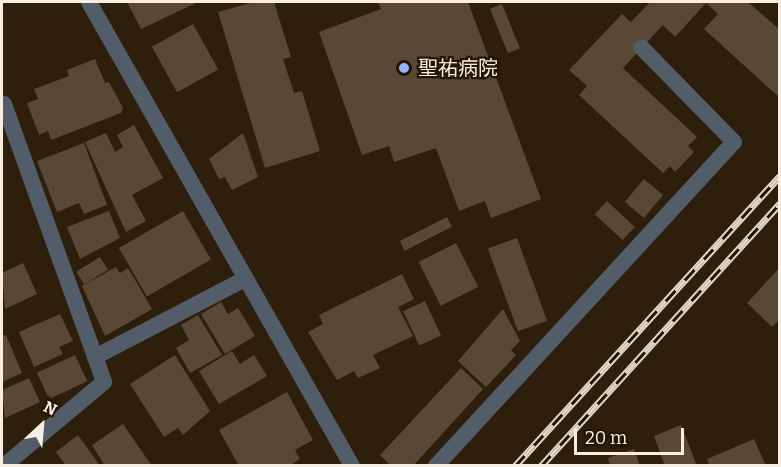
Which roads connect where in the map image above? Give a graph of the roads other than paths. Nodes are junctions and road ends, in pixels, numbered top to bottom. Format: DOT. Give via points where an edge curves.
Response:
graph roads {
  1 [pos="89,2"];
  2 [pos="642,48"];
  3 [pos="4,105"];
  4 [pos="245,279"];
  5 [pos="94,357"];
  6 [pos="4,465"];
  7 [pos="352,465"];
  8 [pos="436,465"];
  1 -- 4 [label="street"];
  2 -- 8 [label="street" via="734,142"];
  3 -- 5 [label="street"];
  4 -- 5 [label="street"];
  4 -- 7 [label="street"];
  5 -- 6 [label="street" via="104,382"];
}
